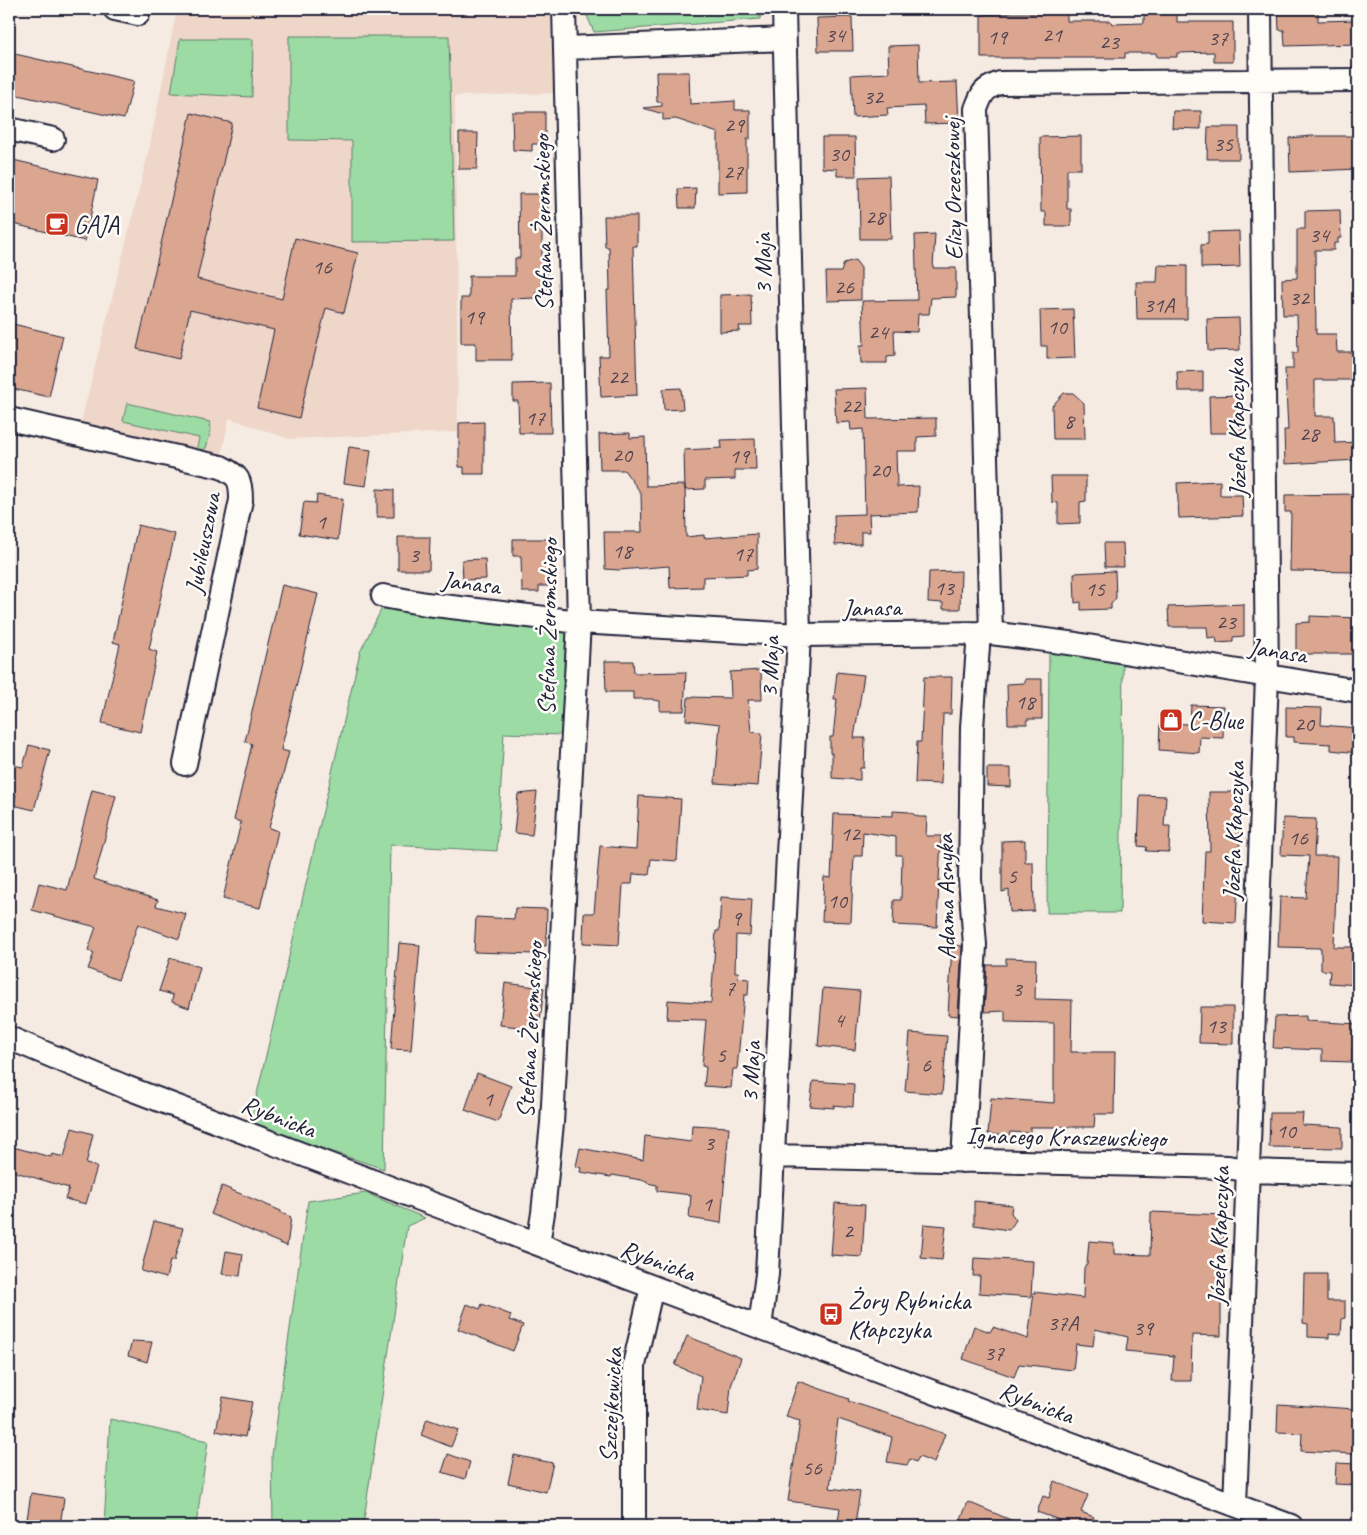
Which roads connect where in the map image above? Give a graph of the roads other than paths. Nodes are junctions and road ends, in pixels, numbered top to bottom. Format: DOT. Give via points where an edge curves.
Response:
graph roads {
  1 [pos="115,9"];
  2 [pos="564,9"];
  3 [pos="784,9"];
  4 [pos="1260,9"];
  5 [pos="138,14"];
  6 [pos="784,39"];
  7 [pos="566,48"];
  8 [pos="1260,80"];
  9 [pos="1358,80"];
  10 [pos="9,129"];
  11 [pos="53,139"];
  12 [pos="9,419"];
  13 [pos="384,596"];
  14 [pos="579,622"];
  15 [pos="985,633"];
  16 [pos="798,635"];
  17 [pos="1266,677"];
  18 [pos="1358,691"];
  19 [pos="185,764"];
  20 [pos="9,1038"];
  21 [pos="773,1156"];
  22 [pos="963,1161"];
  23 [pos="1248,1171"];
  24 [pos="1358,1174"];
  25 [pos="538,1244"];
  26 [pos="652,1287"];
  27 [pos="760,1327"];
  28 [pos="1235,1505"];
  29 [pos="634,1526"];
  30 [pos="1291,1526"];
  1 -- 5 [label="street"];
  2 -- 7 [label="street, Stefana Żeromskiego"];
  3 -- 6 [label="street, 3 Maja"];
  4 -- 8 [label="street, Józefa Kłapczyka"];
  6 -- 7 [label="street"];
  6 -- 16 [label="street, 3 Maja"];
  7 -- 14 [label="street, Stefana Żeromskiego"];
  8 -- 9 [label="street, Elizy Orzeszkowej"];
  8 -- 15 [label="street, Elizy Orzeszkowej" via="1000,83 982,94 976,109"];
  8 -- 17 [label="street, Józefa Kłapczyka"];
  10 -- 11 [label="street"];
  12 -- 19 [label="street, Jubileuszowa" via="221,467 237,476 241,500"];
  13 -- 14 [label="street, Janasa"];
  14 -- 16 [label="street, Janasa"];
  14 -- 25 [label="street, Stefana Żeromskiego" via="552,1123"];
  15 -- 16 [label="street, Janasa"];
  15 -- 17 [label="street, Janasa" via="1076,644"];
  15 -- 22 [label="street, Adama Asnyka" via="972,727 970,879 975,945"];
  16 -- 21 [label="street, 3 Maja"];
  17 -- 18 [label="street, Janasa"];
  17 -- 23 [label="street, Józefa Kłapczyka"];
  20 -- 25 [label="street, Rybnicka" via="128,1088"];
  21 -- 22 [label="street, Ignacego Kraszewskiego"];
  21 -- 27 [label="street, 3 Maja" via="767,1274"];
  22 -- 23 [label="street, Ignacego Kraszewskiego" via="1228,1167"];
  23 -- 24 [label="street, Ignacego Kraszewskiego"];
  23 -- 28 [label="street, Józefa Kłapczyka"];
  25 -- 26 [label="street, Rybnicka"];
  26 -- 27 [label="street, Rybnicka"];
  26 -- 29 [label="street, Szczejkowicka" via="634,1366"];
  27 -- 28 [label="street, Rybnicka"];
  28 -- 30 [label="street, Rybnicka"];
}
